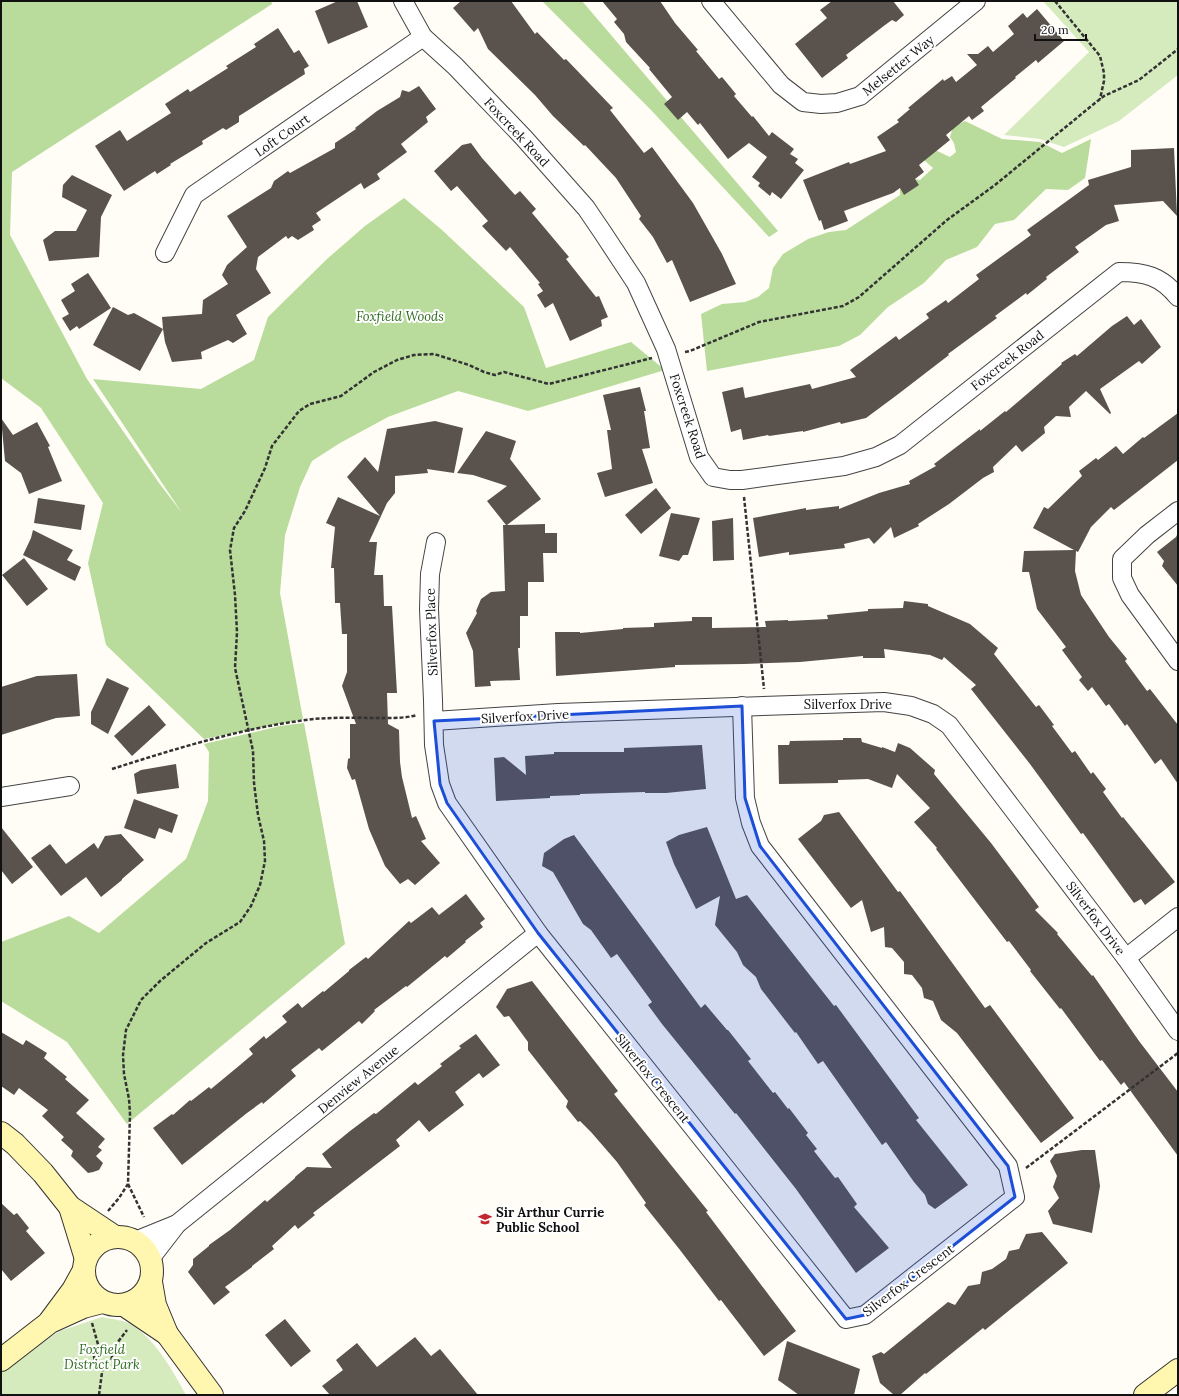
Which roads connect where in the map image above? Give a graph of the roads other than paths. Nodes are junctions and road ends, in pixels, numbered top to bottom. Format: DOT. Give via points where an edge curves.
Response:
graph roads {
  1 [pos="403,1"];
  2 [pos="711,1"];
  3 [pos="976,1"];
  4 [pos="423,37"];
  5 [pos="165,253"];
  6 [pos="1178,297"];
  7 [pos="1178,511"];
  8 [pos="436,542"];
  9 [pos="1178,661"];
  10 [pos="742,706"];
  11 [pos="428,718"];
  12 [pos="70,786"];
  13 [pos="1,797"];
  14 [pos="1178,917"];
  15 [pos="538,933"];
  16 [pos="1126,958"];
  17 [pos="1178,1031"];
  18 [pos="1,1133"];
  19 [pos="70,1207"];
  20 [pos="177,1224"];
  21 [pos="125,1239"];
  22 [pos="150,1259"];
  23 [pos="85,1264"];
  24 [pos="150,1282"];
  25 [pos="102,1302"];
  26 [pos="127,1315"];
  27 [pos="50,1322"];
  28 [pos="167,1334"];
  29 [pos="1,1360"];
  30 [pos="1178,1370"];
  31 [pos="212,1395"];
  32 [pos="1146,1395"];
  1 -- 4 [label="street, Foxcreek Road"];
  2 -- 3 [label="street, Melsetter Way" via="781,86 803,102 821,104 837,103 860,96"];
  4 -- 5 [label="street, Loft Court" via="194,196"];
  4 -- 6 [label="street, Foxcreek Road" via="455,66 586,208 636,283 668,355 699,457 713,478 742,480 844,466 876,457 900,445 1119,272 1148,274 1160,280"];
  7 -- 9 [label="street" via="1122,559 1122,578 1130,595"];
  8 -- 11 [label="street, Silverfox Place" via="430,574"];
  10 -- 11 [label="street, Silverfox Drive"];
  10 -- 15 [label="street, Silverfox Crescent" via="745,798 750,823 760,846 1008,1166 1015,1197 865,1315 846,1319"];
  10 -- 16 [label="street, Silverfox Drive" via="884,702 911,706 933,714 949,726"];
  11 -- 15 [label="street, Silverfox Crescent" via="439,778 447,802"];
  12 -- 13 [label="street"];
  14 -- 16 [label="street"];
  15 -- 20 [label="street, Denview Avenue"];
  16 -- 17 [label="street, Silverfox Drive"];
  18 -- 19 [label="street" via="43,1173"];
  19 -- 21 [label="street"];
  19 -- 23 [label="street"];
  20 -- 21 [label="street, Denview Avenue"];
  20 -- 22 [label="street, Denview Avenue"];
  21 -- 22 [label="street" via="142,1246"];
  21 -- 23 [label="street" via="106,1239 97,1243"];
  22 -- 24 [label="street"];
  23 -- 25 [label="street" via="85,1280 89,1289"];
  23 -- 27 [label="street" via="73,1290"];
  24 -- 26 [label="street" via="140,1298 132,1302"];
  24 -- 28 [label="street" via="155,1305"];
  25 -- 26 [label="street" via="113,1305"];
  25 -- 27 [label="street" via="83,1307"];
  26 -- 28 [label="street"];
  27 -- 29 [label="street"];
  28 -- 31 [label="street"];
  30 -- 32 [label="street"];
}
